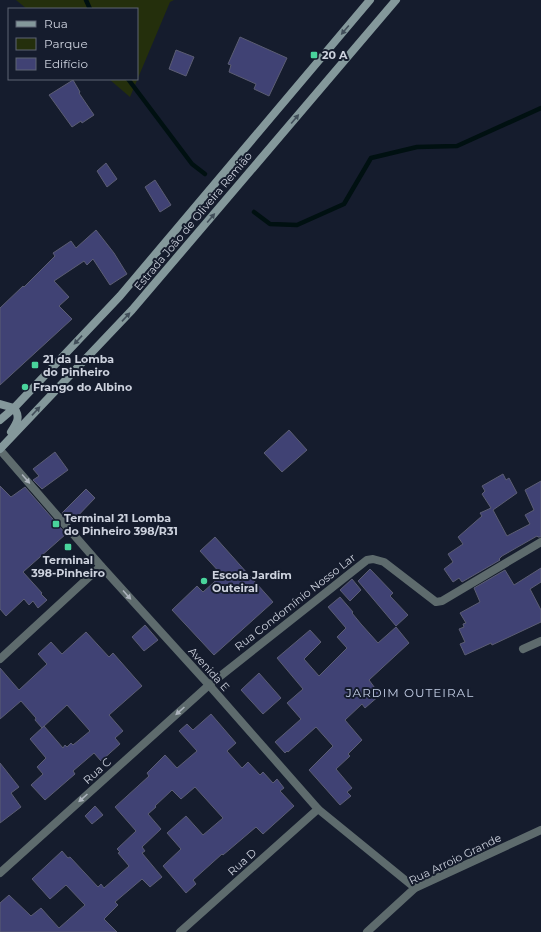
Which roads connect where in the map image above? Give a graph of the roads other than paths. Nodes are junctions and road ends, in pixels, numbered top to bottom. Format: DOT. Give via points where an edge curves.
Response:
graph roads {
  1 [pos="370,0"];
  2 [pos="396,0"];
  3 [pos="0,404"];
  4 [pos="14,408"];
  5 [pos="0,420"];
  6 [pos="0,450"];
  7 [pos="541,542"];
  8 [pos="101,566"];
  9 [pos="541,641"];
  10 [pos="523,649"];
  11 [pos="0,659"];
  12 [pos="209,685"];
  13 [pos="318,809"];
  14 [pos="541,830"];
  15 [pos="0,873"];
  16 [pos="415,888"];
  17 [pos="180,932"];
  18 [pos="367,932"];
  1 -- 4 [label="main road, Estrada João de Oliveira Remião, one-way" via="120,296"];
  6 -- 2 [label="main road, Estrada João de Oliveira Remião, one-way" via="132,310"];
  3 -- 4 [label="main road"];
  4 -- 5 [label="main road, Estrada João de Oliveira Remião"];
  4 -- 6 [label="main road" via="18,415 18,423"];
  6 -- 8 [label="street, Avenida E, one-way"];
  7 -- 12 [label="street, Rua Condomínio Nosso Lar" via="442,601 436,602 384,562 366,560"];
  8 -- 11 [label="street"];
  8 -- 12 [label="street, Avenida E, one-way"];
  9 -- 10 [label="street"];
  12 -- 13 [label="street, Avenida E"];
  12 -- 15 [label="street, Rua C, one-way"];
  13 -- 16 [label="street, Avenida E"];
  13 -- 17 [label="street, Rua D"];
  14 -- 16 [label="street, Rua Arroio Grande"];
  16 -- 18 [label="street, Rua Arroio Grande"];
}
